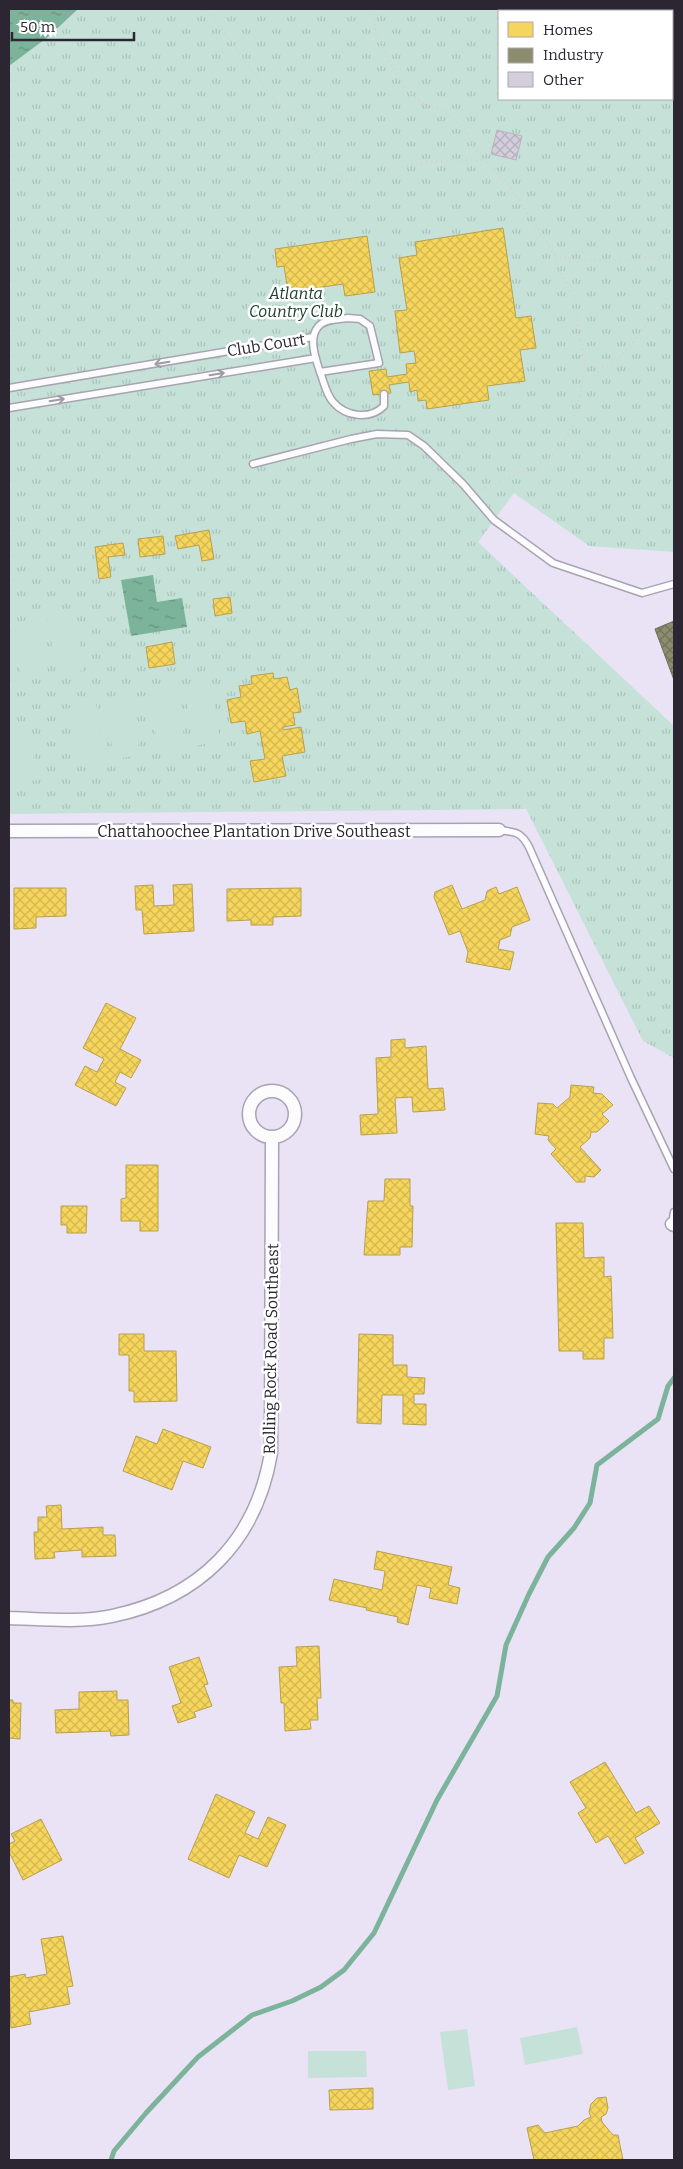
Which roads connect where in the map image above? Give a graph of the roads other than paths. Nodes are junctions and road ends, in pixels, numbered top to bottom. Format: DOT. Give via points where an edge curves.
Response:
graph roads {
  1 [pos="313,337"];
  2 [pos="316,358"];
  3 [pos="320,372"];
  4 [pos="9,388"];
  5 [pos="384,394"];
  6 [pos="9,408"];
  7 [pos="253,464"];
  8 [pos="674,584"];
  9 [pos="499,830"];
  10 [pos="9,831"];
  11 [pos="272,1138"];
  12 [pos="674,1169"];
  13 [pos="9,1618"];
  1 -- 2 [label="lane, Club Court"];
  1 -- 3 [label="lane" via="325,322 360,319 370,326 380,366"];
  1 -- 4 [label="lane, Club Court, one-way"];
  2 -- 3 [label="lane"];
  6 -- 2 [label="lane, Club Court, one-way"];
  3 -- 5 [label="lane" via="333,402 350,414 378,412 384,406"];
  7 -- 8 [label="lane" via="351,439 378,434 408,435 424,446 494,520 553,563 642,593"];
  9 -- 10 [label="street, Chattahoochee Plantation Drive Southeast"];
  9 -- 12 [label="lane" via="523,836 529,847"];
  11 -- 13 [label="street, Rolling Rock Road Southeast" via="271,1453 265,1483 251,1516 228,1552 215,1565 169,1597 111,1616"];
}
